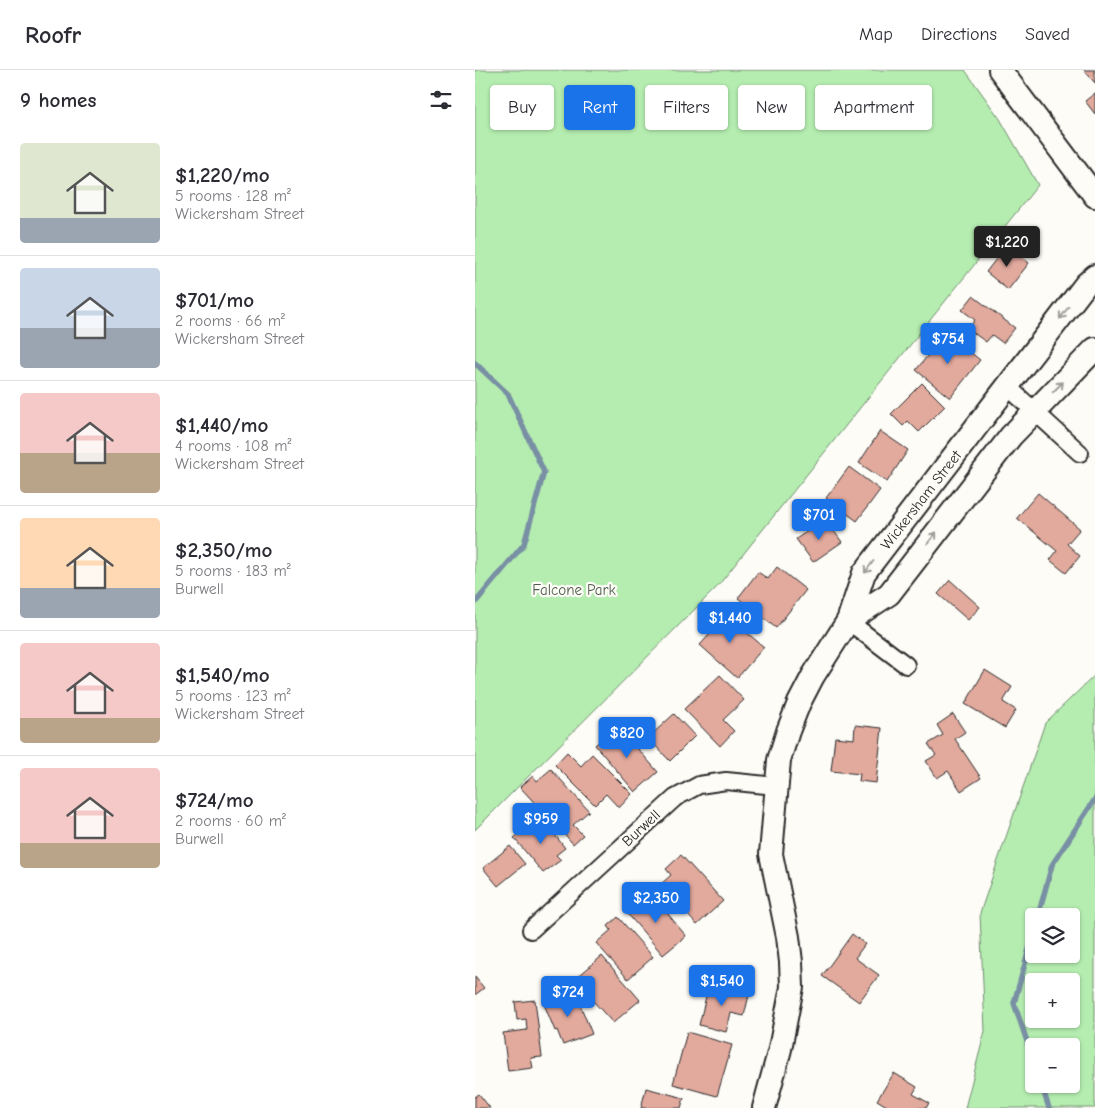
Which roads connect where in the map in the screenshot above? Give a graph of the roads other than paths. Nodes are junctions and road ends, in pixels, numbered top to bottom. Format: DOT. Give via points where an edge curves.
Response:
graph roads {
  1 [pos="999,70"];
  2 [pos="1095,196"];
  3 [pos="1095,276"];
  4 [pos="1095,349"];
  5 [pos="1008,387"];
  6 [pos="1034,411"];
  7 [pos="1080,453"];
  8 [pos="848,621"];
  9 [pos="906,666"];
  10 [pos="776,786"];
  11 [pos="531,930"];
  12 [pos="764,1108"];
  1 -- 2 [label="street"];
  3 -- 5 [label="street, Wickersham Street, one-way"];
  6 -- 4 [label="street, Wickersham Street, one-way"];
  5 -- 6 [label="street"];
  5 -- 8 [label="street, Wickersham Street, one-way" via="864,574"];
  6 -- 7 [label="street"];
  8 -- 6 [label="street, Wickersham Street, one-way" via="889,594 1011,436"];
  8 -- 9 [label="street"];
  8 -- 10 [label="street, Wickersham Street" via="799,703 779,760"];
  10 -- 11 [label="street, Burwell" via="725,781 699,785 675,798"];
  10 -- 12 [label="street, Wickersham Street" via="771,854 788,937 792,987"];
}
